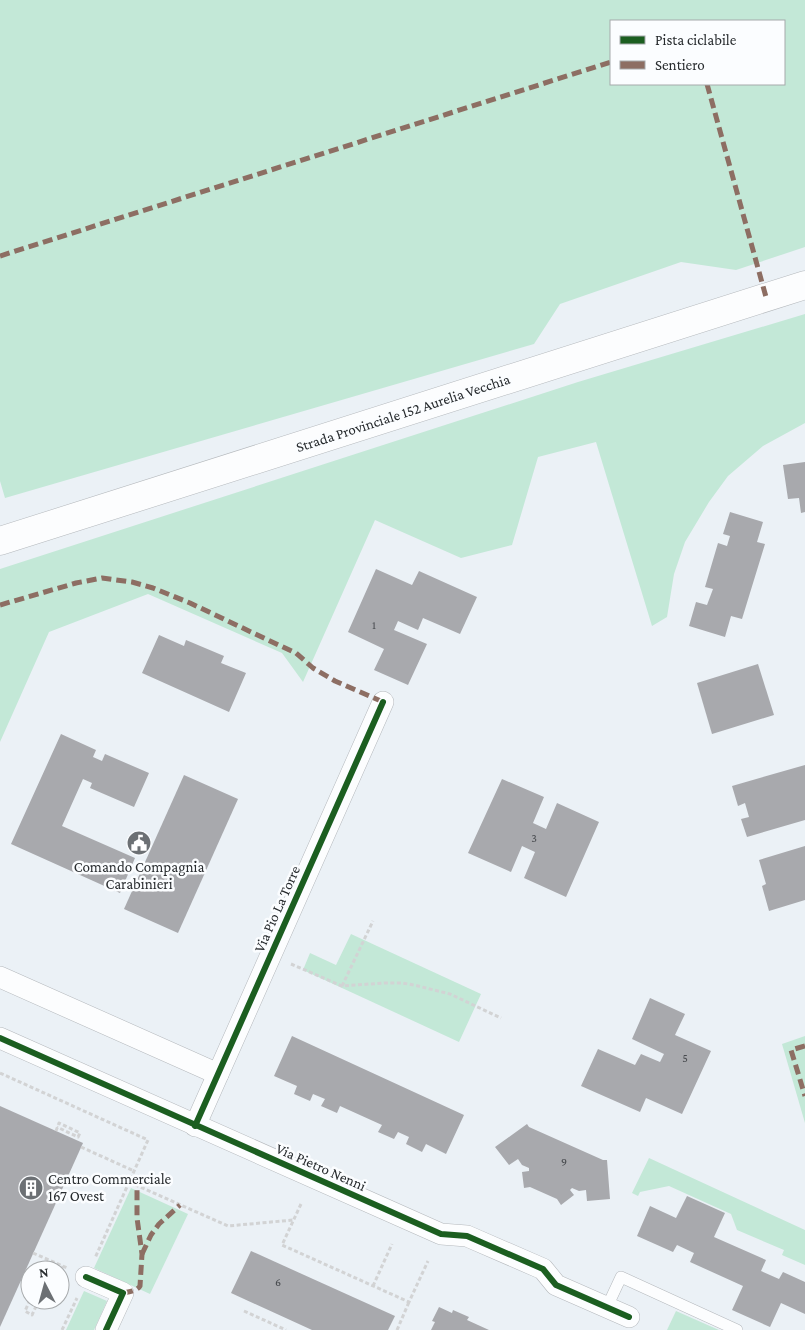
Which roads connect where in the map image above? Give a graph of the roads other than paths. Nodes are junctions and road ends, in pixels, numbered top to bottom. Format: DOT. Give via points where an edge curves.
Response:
graph roads {
  1 [pos="805,285"];
  2 [pos="0,541"];
  3 [pos="383,702"];
  4 [pos="0,977"];
  5 [pos="0,1038"];
  6 [pos="218,1074"];
  7 [pos="195,1126"];
  8 [pos="86,1277"];
  9 [pos="607,1307"];
  10 [pos="629,1317"];
  11 [pos="106,1330"];
  12 [pos="737,1330"];
  1 -- 2 [label="main road, Strada Provinciale 152 Aurelia Vecchia"];
  3 -- 6 [label="street, Via Pio La Torre"];
  4 -- 6 [label="street"];
  5 -- 7 [label="street, Via Pietro Nenni"];
  6 -- 7 [label="street, Via Pio La Torre"];
  7 -- 9 [label="street, Via Pietro Nenni" via="440,1234 467,1236 535,1265 543,1269 556,1285"];
  8 -- 11 [label="street" via="123,1293"];
  9 -- 10 [label="street, Via Pietro Nenni"];
  9 -- 12 [label="lane" via="621,1277"];
}
